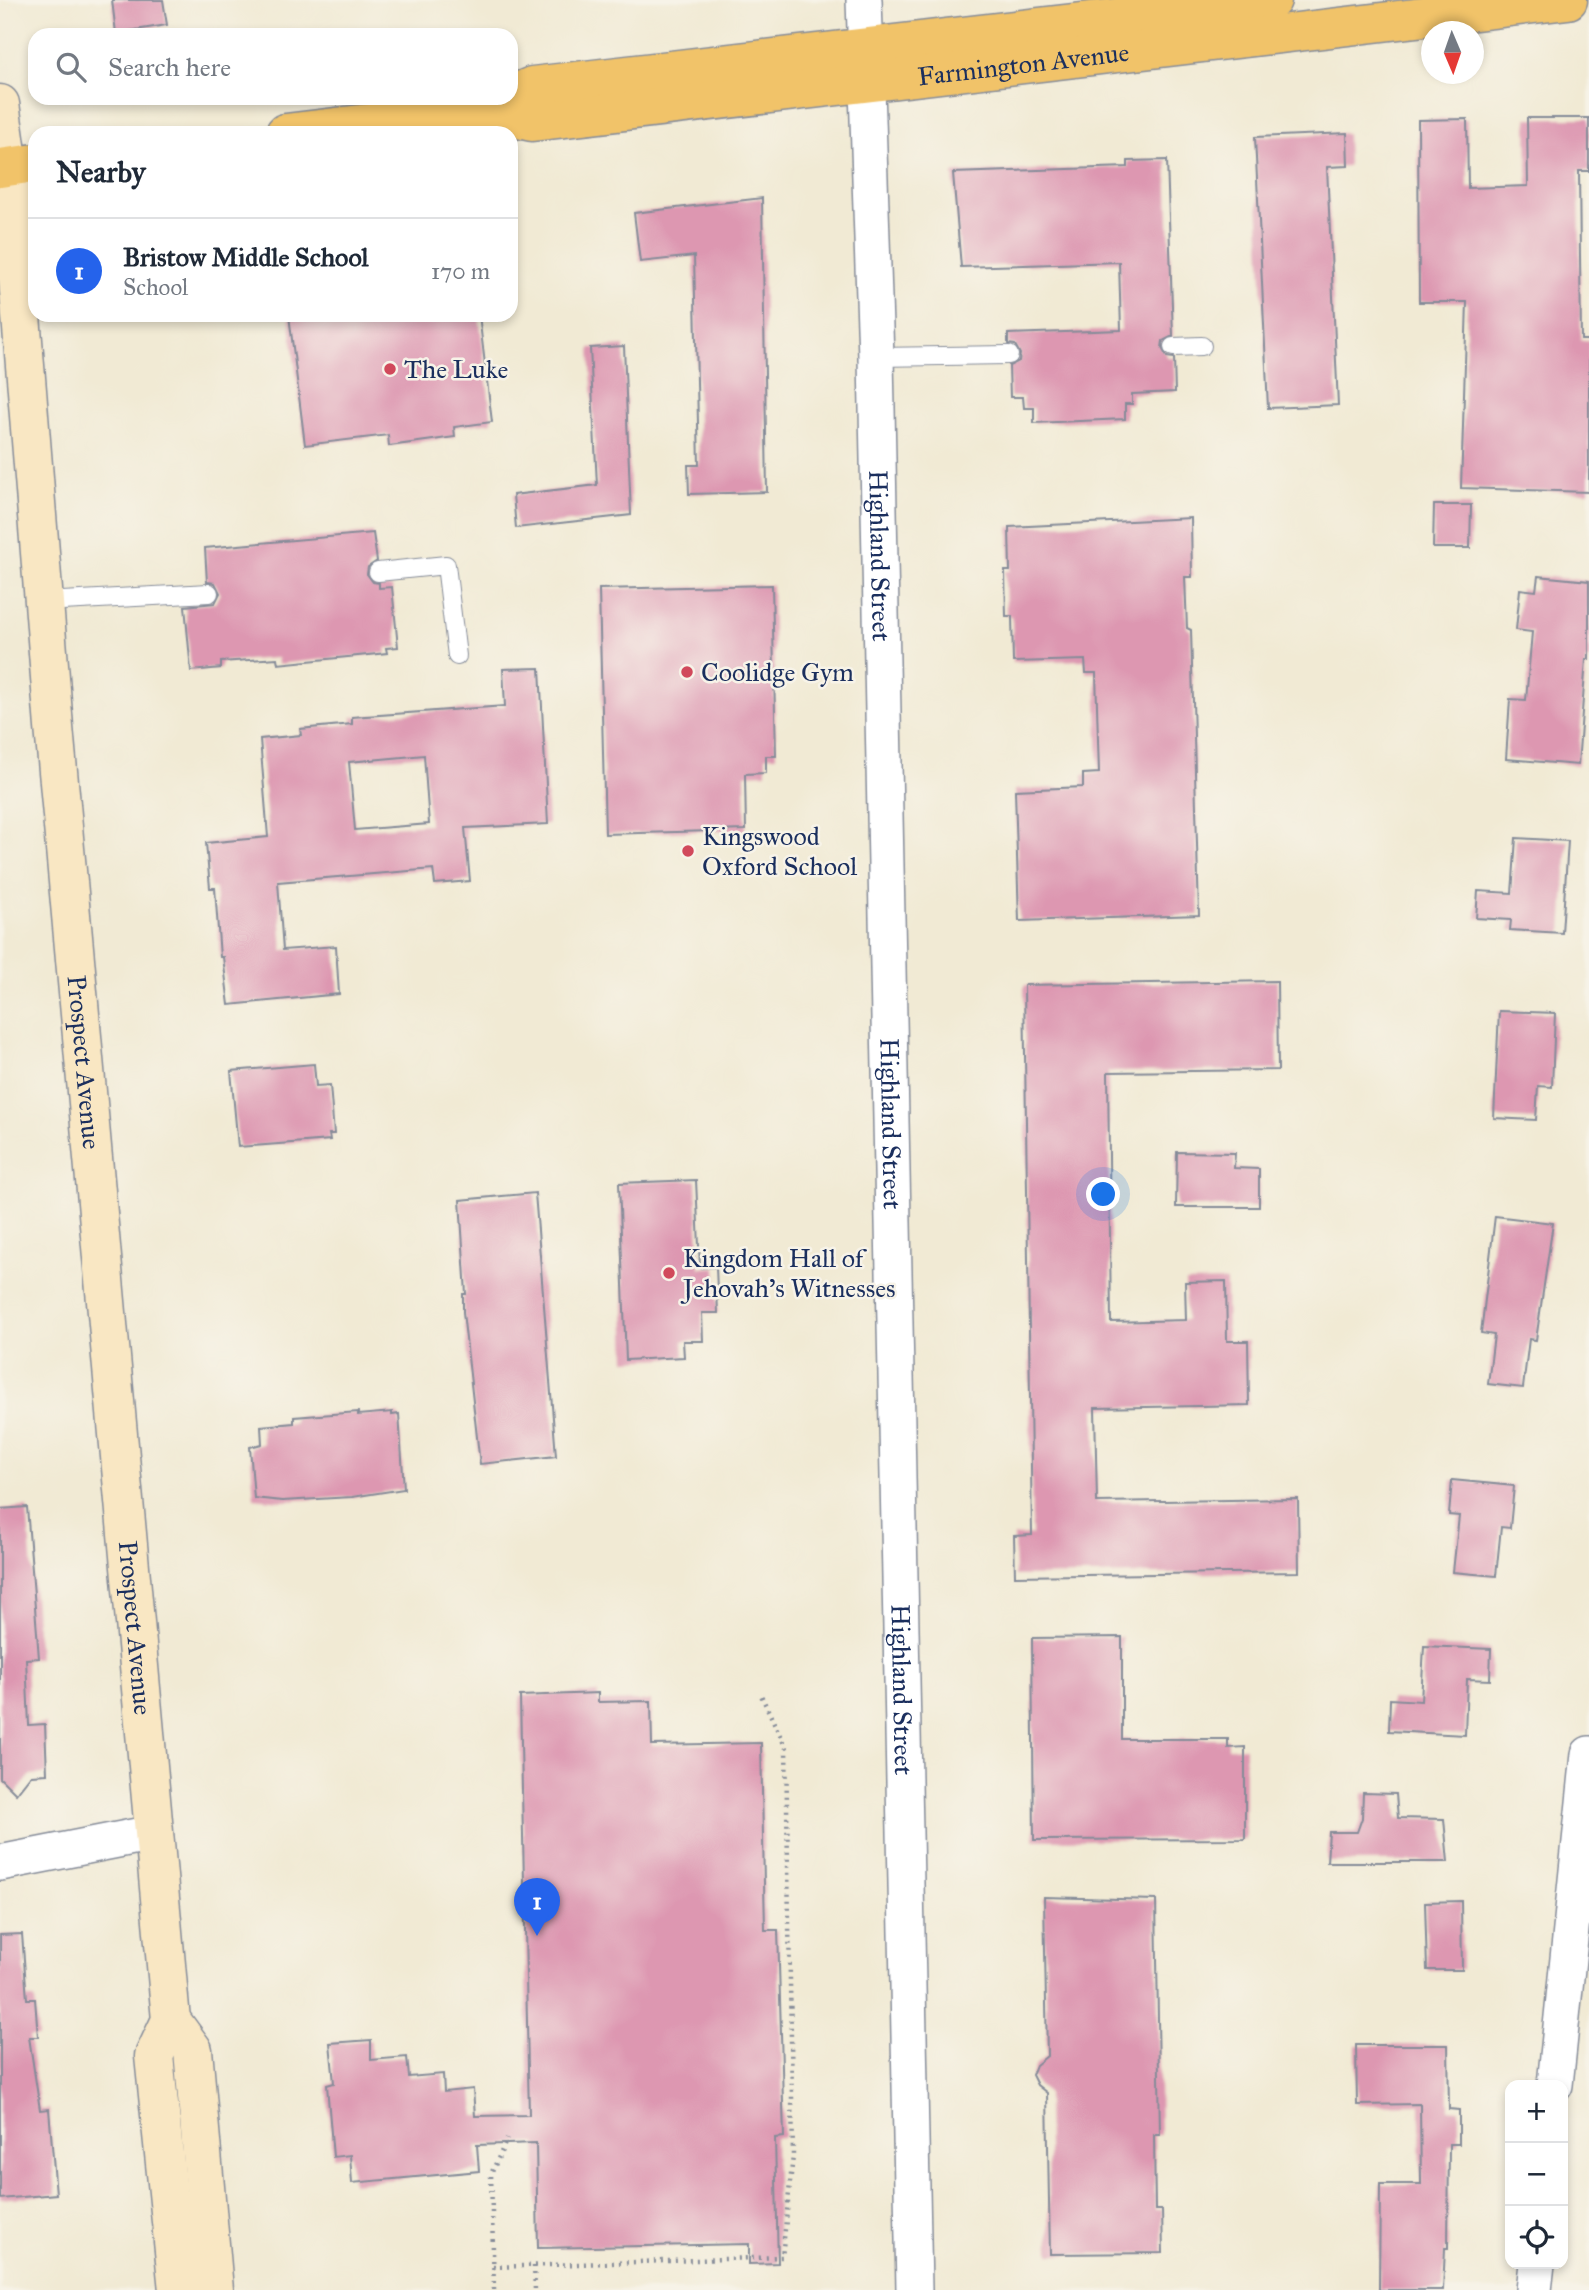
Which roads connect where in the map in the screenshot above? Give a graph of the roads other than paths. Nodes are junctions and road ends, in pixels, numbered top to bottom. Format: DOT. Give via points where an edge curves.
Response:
graph roads {
  1 [pos="864,0"];
  2 [pos="1272,0"];
  3 [pos="1568,0"];
  4 [pos="868,65"];
  5 [pos="0,104"];
  6 [pos="471,105"];
  7 [pos="504,105"];
  8 [pos="332,126"];
  9 [pos="15,165"];
  10 [pos="1202,346"];
  11 [pos="1173,347"];
  12 [pos="1009,355"];
  13 [pos="876,357"];
  14 [pos="378,572"];
  15 [pos="208,593"];
  16 [pos="44,602"];
  17 [pos="457,656"];
  18 [pos="1589,1754"];
  19 [pos="153,1833"];
  20 [pos="0,1863"];
  21 [pos="171,2020"];
  22 [pos="1556,2080"];
  23 [pos="1536,2269"];
  24 [pos="178,2290"];
  25 [pos="214,2290"];
  26 [pos="914,2290"];
  27 [pos="1534,2290"];
  1 -- 4 [label="street, Highland Street"];
  2 -- 4 [label="main road, Farmington Avenue"];
  3 -- 4 [label="main road, Farmington Avenue"];
  4 -- 7 [label="main road, Farmington Avenue" via="532,122"];
  4 -- 13 [label="street, Highland Street"];
  5 -- 9 [label="main road, Prospect Avenue"];
  6 -- 8 [label="main road, Farmington Avenue"];
  9 -- 16 [label="main road, Prospect Avenue"];
  10 -- 11 [label="lane"];
  12 -- 13 [label="lane"];
  13 -- 26 [label="street, Highland Street"];
  14 -- 17 [label="lane" via="446,565"];
  15 -- 16 [label="lane"];
  16 -- 19 [label="main road, Prospect Avenue"];
  18 -- 22 [label="street"];
  19 -- 20 [label="street"];
  19 -- 21 [label="main road, Prospect Avenue"];
  21 -- 24 [label="main road" via="154,2056"];
  21 -- 25 [label="main road" via="193,2050"];
  23 -- 27 [label="street"];
}
